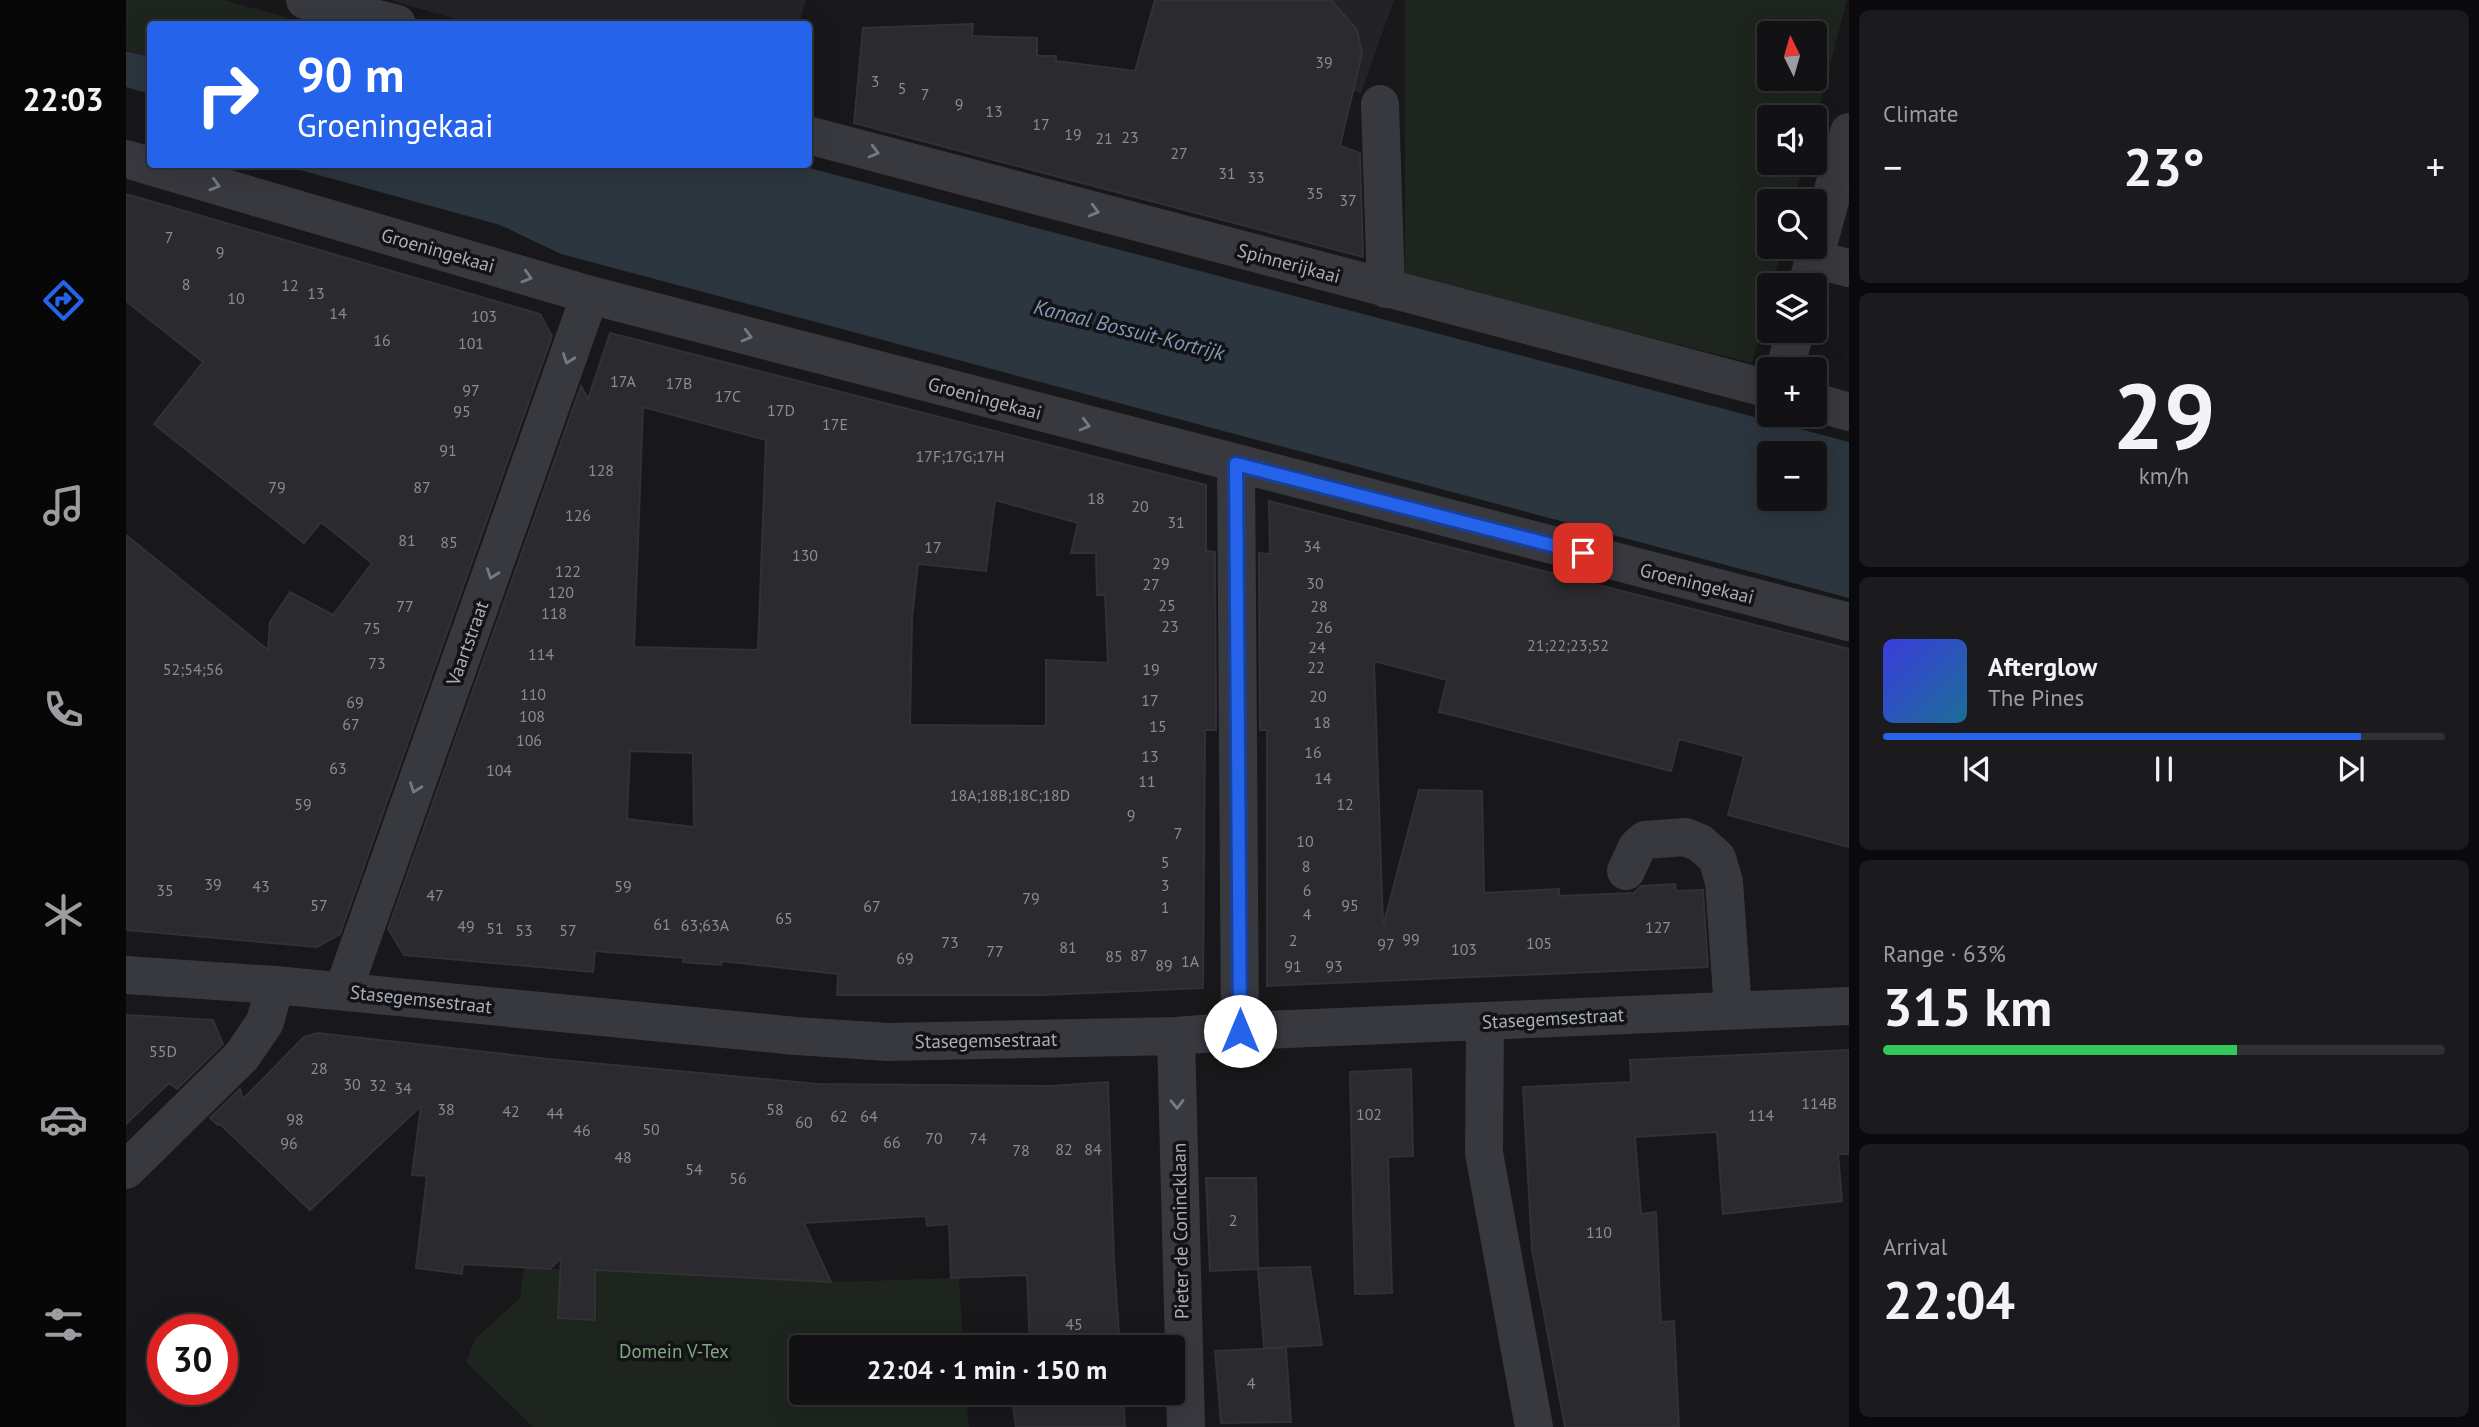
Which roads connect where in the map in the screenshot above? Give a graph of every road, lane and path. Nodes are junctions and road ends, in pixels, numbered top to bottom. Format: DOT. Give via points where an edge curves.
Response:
graph roads {
  1 [pos="305,0"];
  2 [pos="386,21"];
  3 [pos="1380,104"];
  4 [pos="1849,132"];
  5 [pos="812,136"];
  6 [pos="126,159"];
  7 [pos="147,165"];
  8 [pos="157,168"];
  9 [pos="1824,271"];
  10 [pos="1391,290"];
  11 [pos="590,295"];
  12 [pos="1757,386"];
  13 [pos="1827,406"];
  14 [pos="1849,412"];
  15 [pos="1236,464"];
  16 [pos="1849,622"];
  17 [pos="1626,871"];
  18 [pos="126,975"];
  19 [pos="275,985"];
  20 [pos="343,991"];
  21 [pos="1849,1006"];
  22 [pos="1733,1009"];
  23 [pos="1485,1021"];
  24 [pos="1240,1031"];
  25 [pos="1176,1036"];
  26 [pos="126,1170"];
  27 [pos="1186,1427"];
  28 [pos="1534,1427"];
  1 -- 2 [label="street"];
  3 -- 10 [label="street"];
  4 -- 9 [label="street"];
  5 -- 10 [label="street, Spinnerijkaai, one-way"];
  6 -- 7 [label="street, Groeningekaai, one-way"];
  8 -- 11 [label="street, Groeningekaai, one-way"];
  10 -- 12 [label="street, Spinnerijkaai"];
  11 -- 15 [label="street, Groeningekaai, one-way"];
  11 -- 20 [label="street, Vaartstraat, one-way"];
  13 -- 14 [label="street"];
  15 -- 16 [label="street, Groeningekaai"];
  15 -- 24 [label="street"];
  17 -- 22 [label="street" via="1645,840 1685,837 1717,858 1724,882"];
  18 -- 19 [label="street, Stasegemsestraat"];
  19 -- 20 [label="street, Stasegemsestraat"];
  19 -- 26 [label="street" via="265,1022 242,1056"];
  20 -- 25 [label="street, Stasegemsestraat" via="888,1042"];
  21 -- 22 [label="street, Stasegemsestraat"];
  22 -- 23 [label="street, Stasegemsestraat"];
  23 -- 24 [label="street, Stasegemsestraat"];
  23 -- 28 [label="street" via="1484,1153"];
  24 -- 25 [label="street, Stasegemsestraat"];
  25 -- 27 [label="street, Pieter de Conincklaan, one-way"];
}
